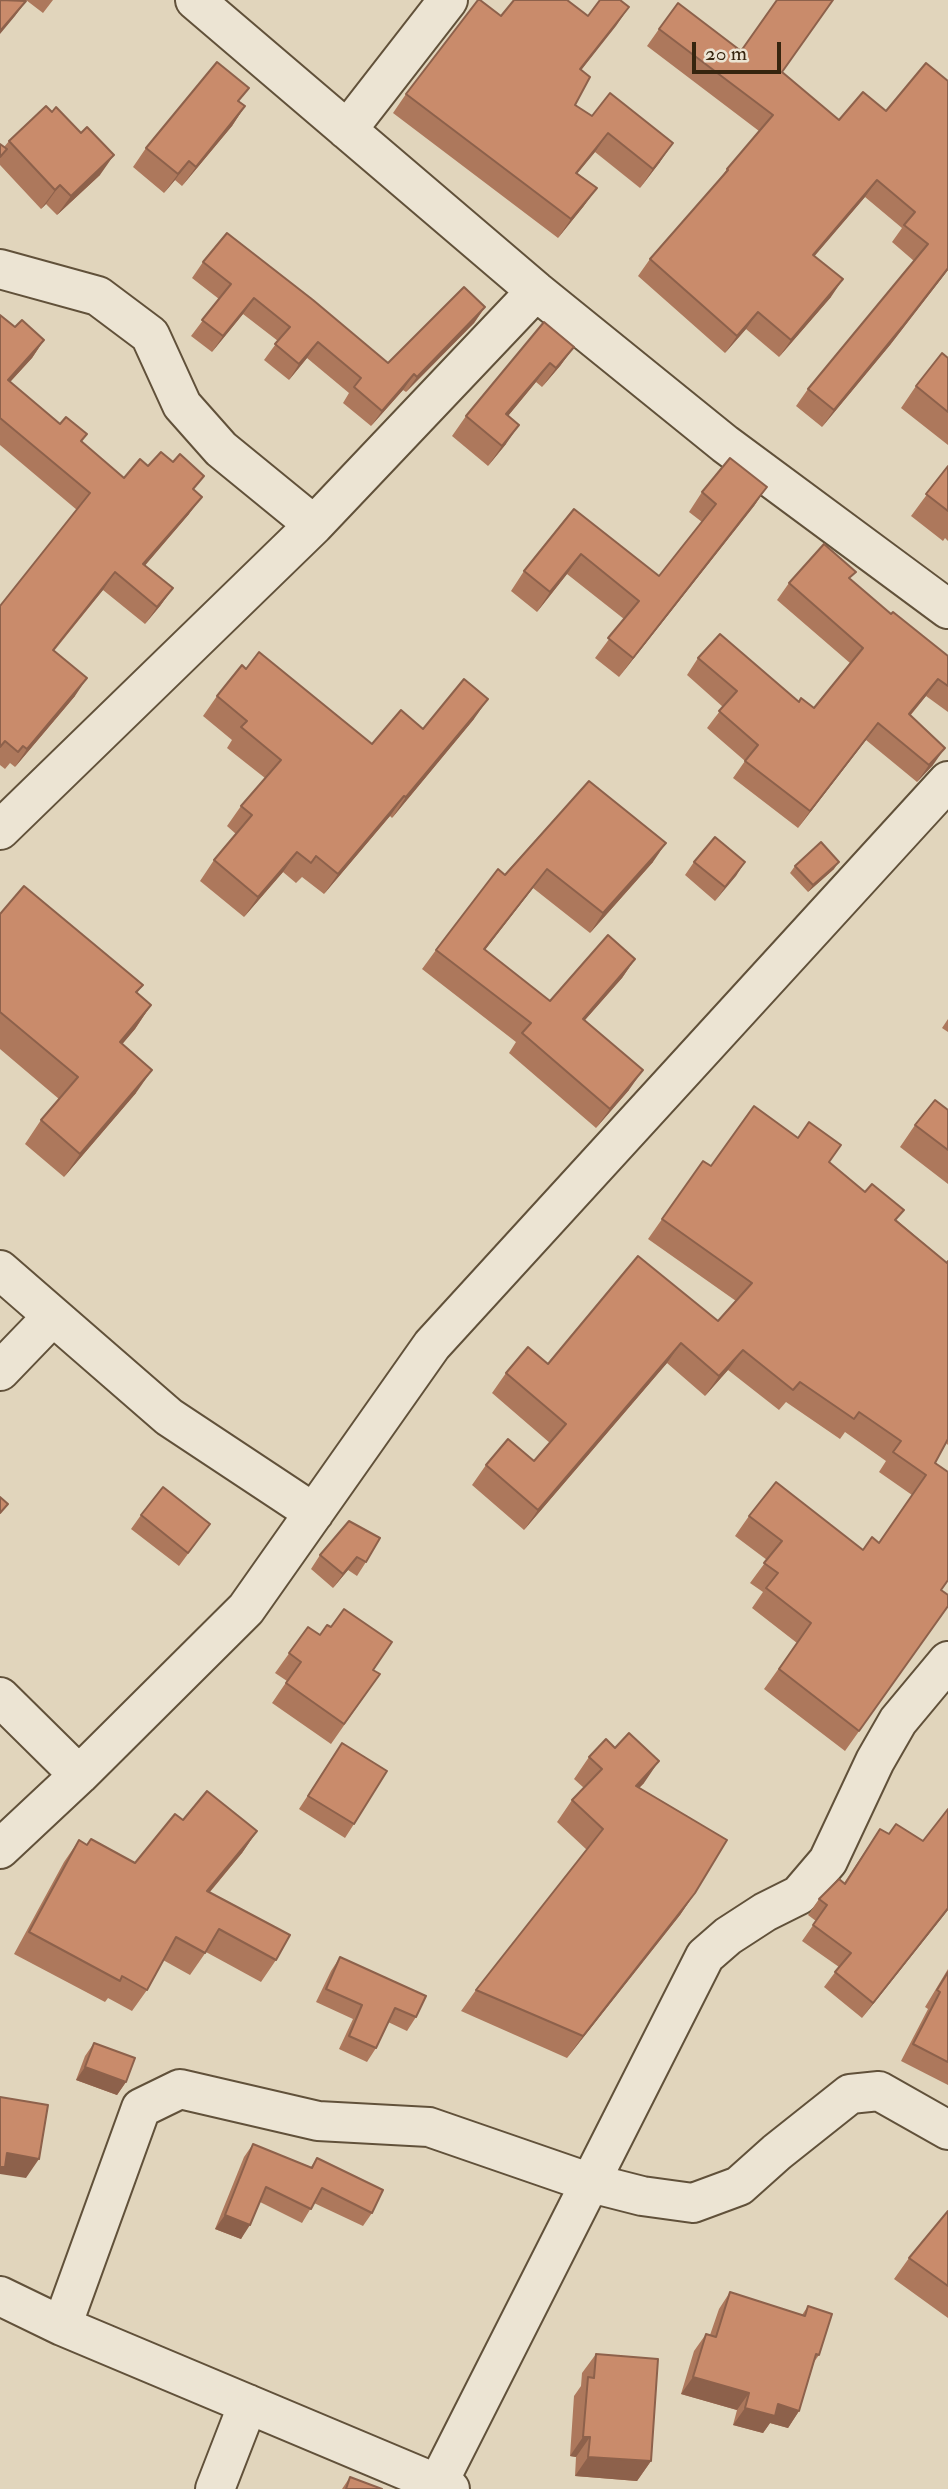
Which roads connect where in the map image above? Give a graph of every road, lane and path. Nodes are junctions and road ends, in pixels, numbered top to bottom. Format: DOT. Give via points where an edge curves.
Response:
graph roads {
  1 [pos="195,0"];
  2 [pos="448,0"];
  3 [pos="347,130"];
  4 [pos="0,269"];
  5 [pos="536,291"];
  6 [pos="314,525"];
  7 [pos="948,609"];
  8 [pos="948,781"];
  9 [pos="0,830"];
  10 [pos="0,1270"];
  11 [pos="52,1317"];
  12 [pos="0,1371"];
  13 [pos="314,1513"];
  14 [pos="948,1661"];
  15 [pos="0,1697"];
  16 [pos="79,1775"];
  17 [pos="0,1850"];
  18 [pos="948,2130"];
  19 [pos="591,2183"];
  20 [pos="0,2296"];
  21 [pos="62,2326"];
  22 [pos="248,2404"];
  23 [pos="443,2487"];
  24 [pos="215,2489"];
  1 -- 3 [label="street"];
  2 -- 3 [label="street"];
  3 -- 5 [label="street"];
  4 -- 6 [label="street" via="97,296 150,335 182,405 221,449"];
  5 -- 6 [label="street"];
  5 -- 7 [label="street" via="725,444"];
  6 -- 9 [label="street"];
  8 -- 13 [label="street" via="432,1345"];
  10 -- 11 [label="street"];
  11 -- 12 [label="street"];
  11 -- 13 [label="street" via="169,1418"];
  13 -- 16 [label="street" via="246,1609"];
  14 -- 19 [label="street" via="898,1721 828,1861 799,1895 756,1918 705,1956"];
  15 -- 16 [label="street"];
  16 -- 17 [label="street"];
  18 -- 19 [label="street" via="879,2091 850,2094 740,2186 693,2203"];
  19 -- 21 [label="street" via="429,2127 318,2121 180,2089 141,2108"];
  19 -- 23 [label="street"];
  20 -- 21 [label="street"];
  21 -- 22 [label="street"];
  22 -- 23 [label="street"];
  22 -- 24 [label="street"];
}
